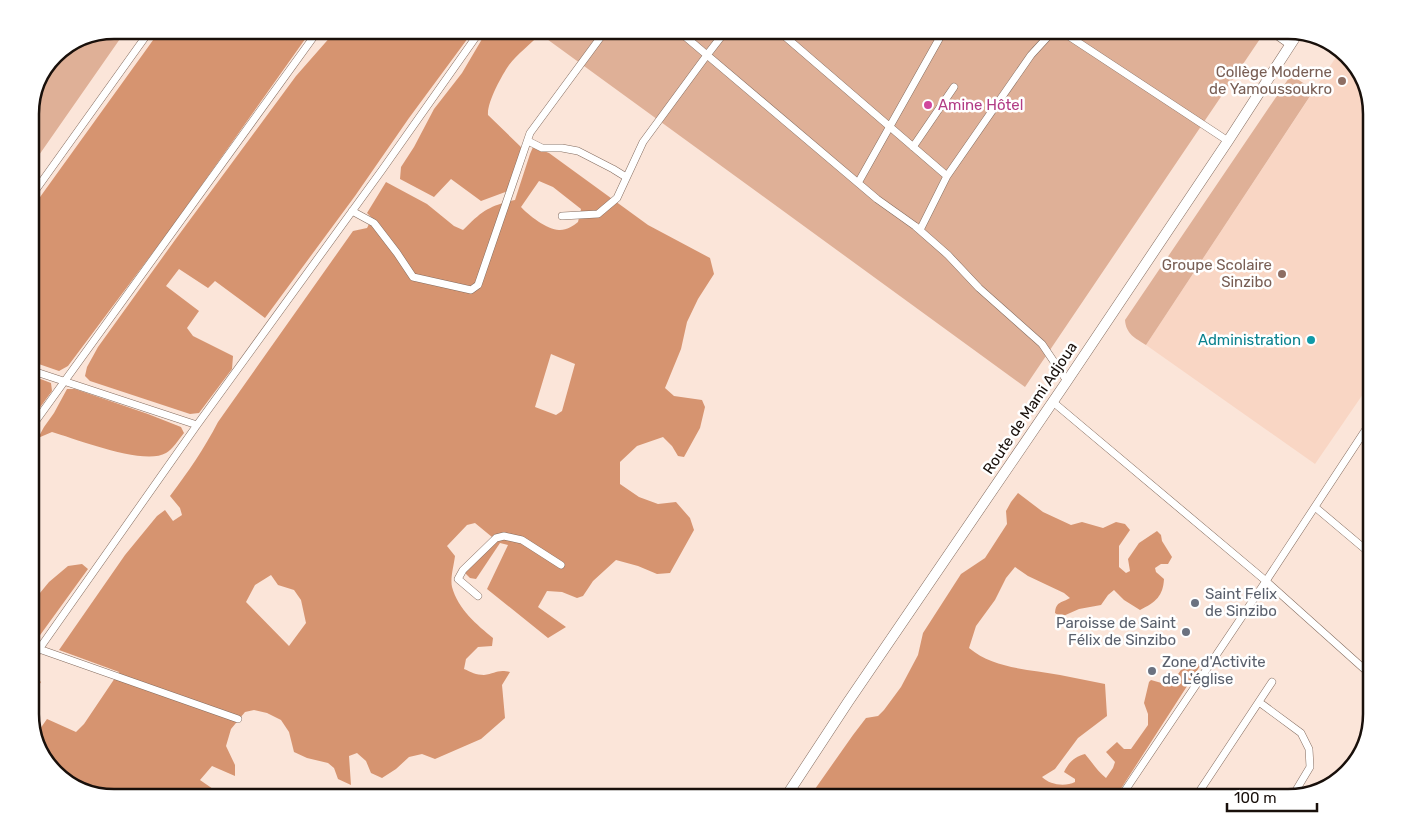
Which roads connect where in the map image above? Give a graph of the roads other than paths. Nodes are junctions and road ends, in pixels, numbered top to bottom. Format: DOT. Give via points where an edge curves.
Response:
graph roads {
  1 [pos="144,39"];
  2 [pos="312,39"];
  3 [pos="474,39"];
  4 [pos="598,39"];
  5 [pos="688,39"];
  6 [pos="719,39"];
  7 [pos="788,39"];
  8 [pos="939,39"];
  9 [pos="1046,39"];
  10 [pos="1073,39"];
  11 [pos="1282,39"];
  12 [pos="1294,39"];
  13 [pos="1290,45"];
  14 [pos="707,55"];
  15 [pos="954,87"];
  16 [pos="890,128"];
  17 [pos="528,141"];
  18 [pos="1228,141"];
  19 [pos="913,147"];
  20 [pos="947,176"];
  21 [pos="626,178"];
  22 [pos="858,183"];
  23 [pos="39,185"];
  24 [pos="352,211"];
  25 [pos="562,216"];
  26 [pos="920,230"];
  27 [pos="39,373"];
  28 [pos="1067,381"];
  29 [pos="64,382"];
  30 [pos="1053,402"];
  31 [pos="39,417"];
  32 [pos="196,425"];
  33 [pos="1363,434"];
  34 [pos="1315,507"];
  35 [pos="1363,547"];
  36 [pos="561,565"];
  37 [pos="1266,581"];
  38 [pos="478,596"];
  39 [pos="39,649"];
  40 [pos="1363,668"];
  41 [pos="1272,682"];
  42 [pos="1258,702"];
  43 [pos="238,719"];
  44 [pos="792,789"];
  45 [pos="1126,789"];
  46 [pos="1200,789"];
  47 [pos="1297,789"];
  1 -- 23 [label="street"];
  2 -- 29 [label="street"];
  3 -- 24 [label="street"];
  4 -- 17 [label="street" via="530,133"];
  5 -- 14 [label="street"];
  6 -- 14 [label="street"];
  7 -- 16 [label="street"];
  8 -- 16 [label="street"];
  9 -- 20 [label="street" via="1031,55"];
  10 -- 18 [label="street"];
  11 -- 13 [label="street"];
  12 -- 13 [label="street, Route de Mami Adjoua"];
  13 -- 18 [label="street, Route de Mami Adjoua"];
  14 -- 21 [label="street" via="643,142"];
  14 -- 22 [label="street"];
  15 -- 19 [label="street"];
  16 -- 19 [label="street"];
  16 -- 22 [label="street"];
  17 -- 21 [label="street" via="542,148 578,151"];
  17 -- 24 [label="street" via="478,285 471,290 413,277 374,224"];
  18 -- 28 [label="street, Route de Mami Adjoua"];
  19 -- 20 [label="street"];
  20 -- 26 [label="street"];
  21 -- 25 [label="street" via="617,198 598,214"];
  22 -- 26 [label="street"];
  24 -- 32 [label="street"];
  26 -- 28 [label="street" via="1042,344"];
  27 -- 29 [label="street"];
  28 -- 30 [label="street, Route de Mami Adjoua"];
  29 -- 31 [label="street"];
  29 -- 32 [label="street"];
  30 -- 37 [label="street"];
  30 -- 44 [label="street, Route de Mami Adjoua"];
  32 -- 39 [label="street"];
  33 -- 34 [label="street"];
  34 -- 35 [label="street"];
  34 -- 37 [label="street"];
  36 -- 38 [label="street" via="522,540 504,536 496,538 458,579"];
  37 -- 40 [label="street"];
  37 -- 45 [label="street"];
  39 -- 43 [label="street"];
  41 -- 42 [label="street"];
  42 -- 46 [label="street"];
  42 -- 47 [label="street" via="1301,733 1309,749 1310,767"];
}
